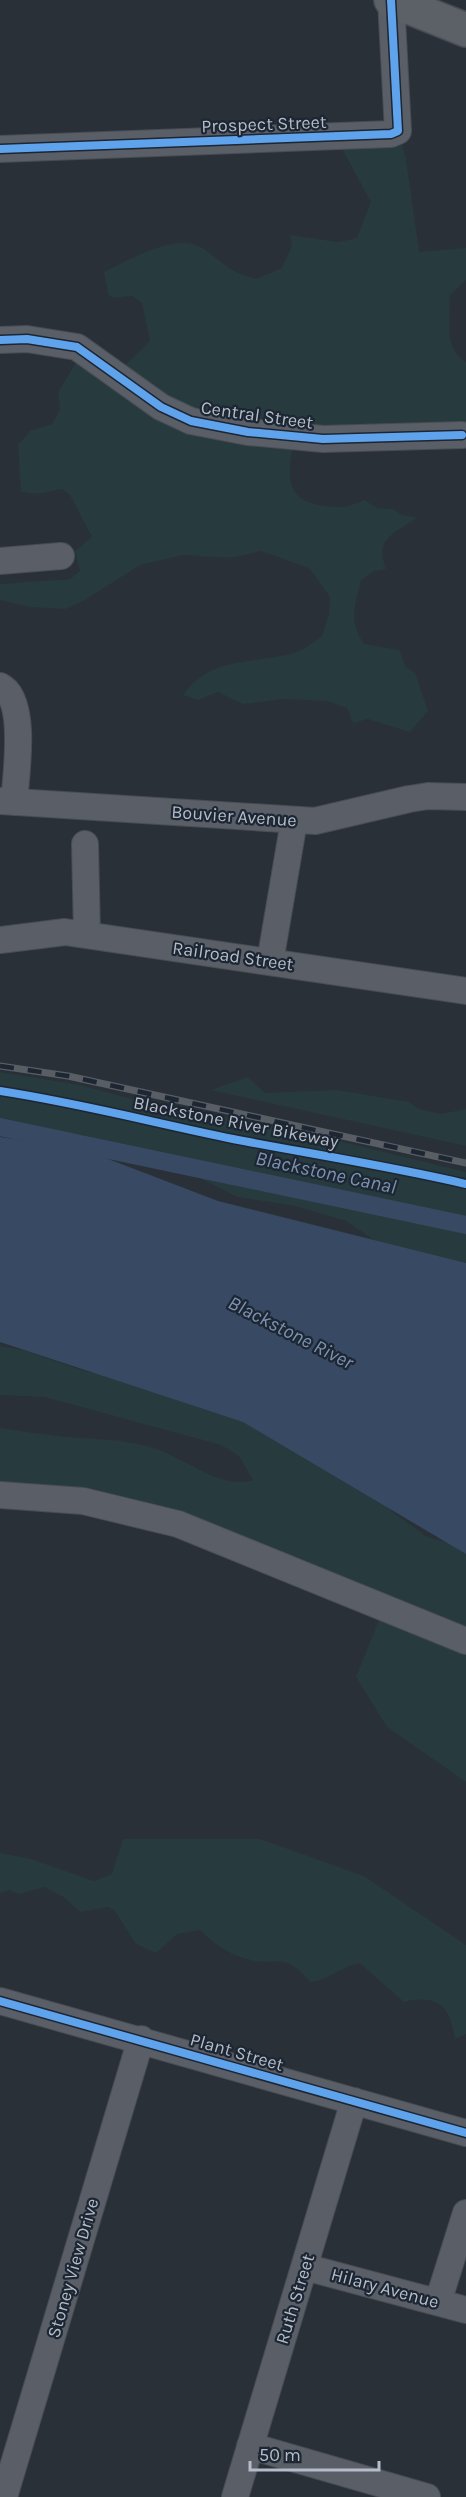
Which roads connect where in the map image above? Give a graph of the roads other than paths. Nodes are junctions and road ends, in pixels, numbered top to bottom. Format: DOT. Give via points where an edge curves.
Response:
graph roads {
  1 [pos="391,0"];
  2 [pos="466,30"];
  3 [pos="0,149"];
  4 [pos="0,340"];
  5 [pos="462,435"];
  6 [pos="61,556"];
  7 [pos="0,561"];
  8 [pos="0,686"];
  9 [pos="466,797"];
  10 [pos="7,802"];
  11 [pos="294,821"];
  12 [pos="84,844"];
  13 [pos="87,935"];
  14 [pos="0,940"];
  15 [pos="270,962"];
  16 [pos="466,991"];
  17 [pos="0,1495"];
  18 [pos="466,1641"];
  19 [pos="0,2001"];
  20 [pos="141,2039"];
  21 [pos="354,2101"];
  22 [pos="466,2133"];
  23 [pos="466,2213"];
  24 [pos="305,2267"];
  25 [pos="438,2302"];
  26 [pos="466,2310"];
  27 [pos="250,2446"];
  28 [pos="387,2491"];
  29 [pos="4,2497"];
  30 [pos="235,2497"];
  31 [pos="427,2497"];
  1 -- 2 [label="main road"];
  1 -- 3 [label="street, Prospect Street" via="398,131 392,134"];
  4 -- 5 [label="street, Central Street" via="27,339 76,347 161,407 191,421 248,432 323,439"];
  6 -- 7 [label="street"];
  8 -- 10 [label="street" via="14,703 18,726"];
  9 -- 11 [label="street, Bouvier Avenue" via="428,796 336,818"];
  10 -- 11 [label="street, Bouvier Avenue"];
  11 -- 15 [label="street"];
  12 -- 13 [label="street"];
  13 -- 14 [label="street, Railroad Street" via="65,932"];
  13 -- 15 [label="street, Railroad Street"];
  15 -- 16 [label="street, Railroad Street"];
  17 -- 18 [label="street" via="83,1501 178,1524"];
  19 -- 20 [label="street, Plant Street"];
  20 -- 21 [label="street, Plant Street"];
  20 -- 29 [label="street, Stoney View Drive"];
  21 -- 22 [label="street, Plant Street"];
  21 -- 24 [label="street, Ruth Street"];
  23 -- 25 [label="street"];
  24 -- 25 [label="street, Hilary Avenue"];
  24 -- 27 [label="street, Ruth Street"];
  25 -- 26 [label="street, Hilary Avenue"];
  27 -- 28 [label="street"];
  27 -- 30 [label="street, Ruth Street"];
  28 -- 31 [label="street"];
}
